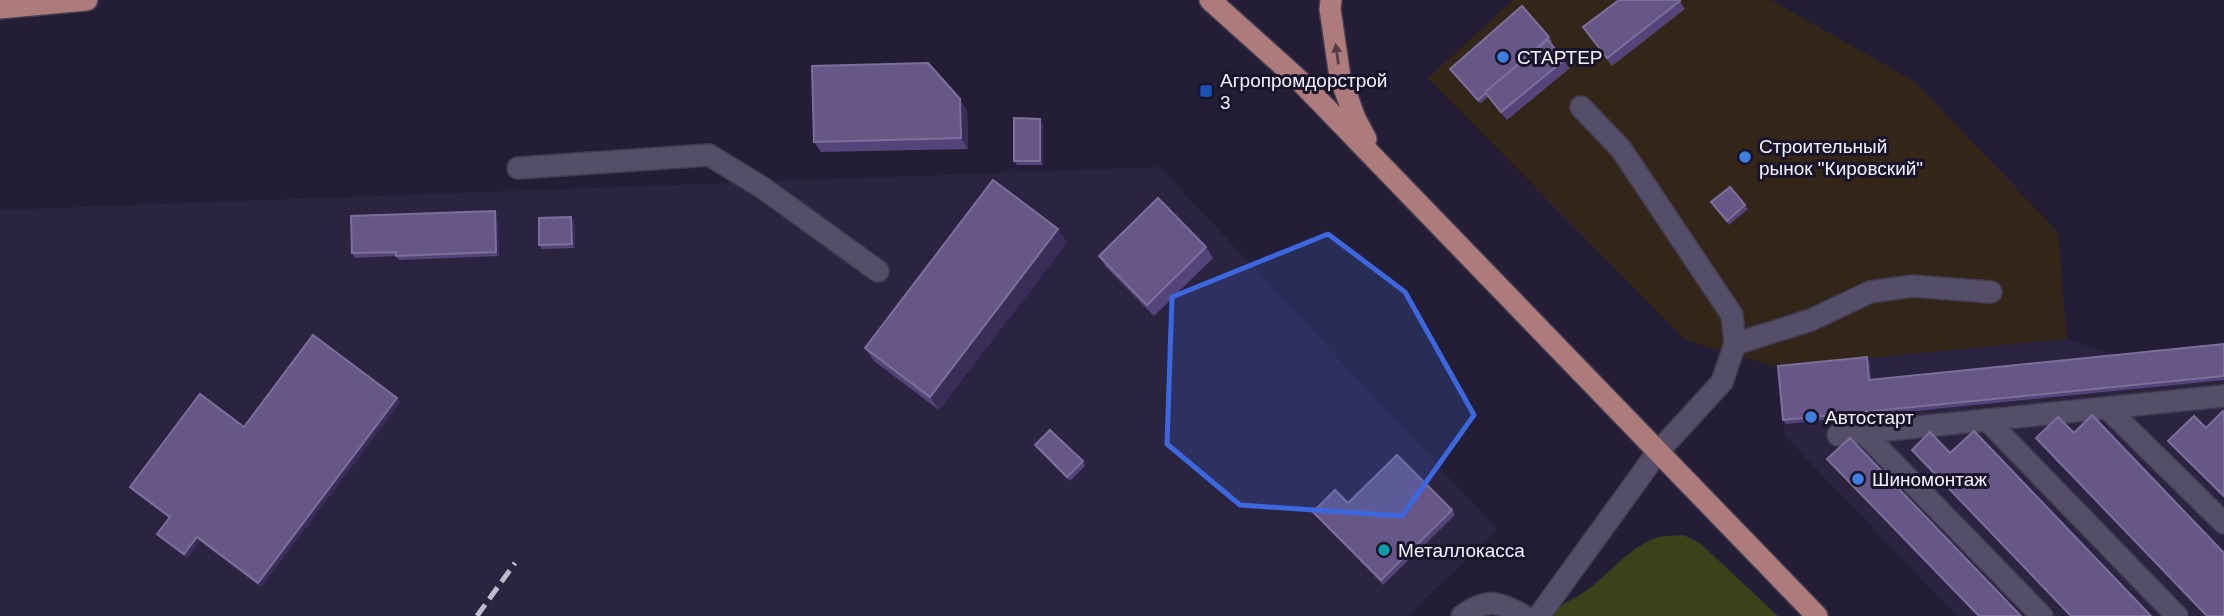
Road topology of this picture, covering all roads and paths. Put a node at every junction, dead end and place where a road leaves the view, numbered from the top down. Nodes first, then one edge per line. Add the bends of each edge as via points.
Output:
1 (87, 0) edge
2 (1331, 0) edge
3 (1220, 3) edge
4 (0, 8) edge
5 (1581, 107) dead end
6 (1379, 163) junction
7 (518, 168) dead end
8 (878, 271) dead end
9 (1991, 292) dead end
10 (1735, 344) junction
11 (2224, 396) edge
12 (2107, 408) junction
13 (1987, 420) junction
14 (1864, 433) junction
15 (1838, 435) dead end
16 (1657, 453) junction
17 (2224, 523) edge
18 (1462, 616) edge
19 (1524, 616) edge
20 (1539, 616) edge
21 (1817, 616) edge
22 (2042, 616) edge
23 (2177, 616) edge

1 - 4 main road
6 -> 2 main road via 1340,77
3 - 6 main road
5 - 10 street via 1620,149 1732,315
6 - 16 main road
7 - 8 street via 709,155
9 - 10 street via 1912,286 1870,292 1811,320
10 - 16 street via 1722,382
11 - 12 street
12 - 13 street
12 - 17 street
13 - 14 street
13 - 23 street
14 - 15 street
14 - 22 street
16 - 20 street
16 - 21 main road
18 - 19 street via 1474,608 1502,603

